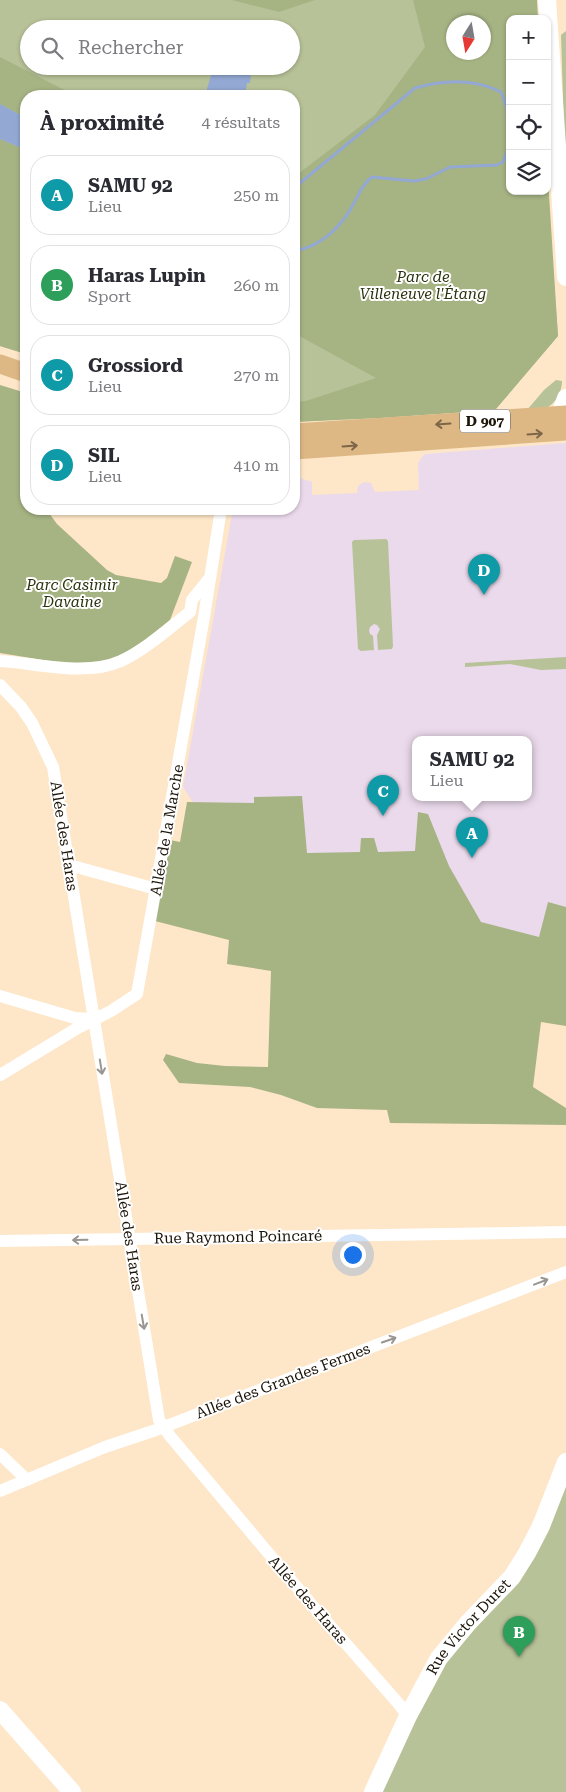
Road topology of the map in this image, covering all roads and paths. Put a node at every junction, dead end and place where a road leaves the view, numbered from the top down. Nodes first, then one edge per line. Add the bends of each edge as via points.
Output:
1 (547, 0) edge
2 (566, 277) edge
3 (0, 364) edge
4 (20, 371) edge
5 (565, 418) edge
6 (300, 433) edge
7 (300, 449) edge
8 (219, 515) edge
9 (208, 580) junction
10 (190, 612) junction
11 (204, 617) junction
12 (0, 661) edge
13 (0, 686) edge
14 (69, 865) junction
15 (156, 889) junction
16 (0, 996) edge
17 (93, 1019) junction
18 (0, 1075) edge
19 (566, 1232) edge
20 (129, 1240) junction
21 (0, 1241) edge
22 (566, 1272) edge
23 (164, 1426) junction
24 (0, 1454) edge
25 (566, 1462) edge
26 (27, 1480) junction
27 (0, 1490) edge
28 (0, 1710) edge
29 (408, 1716) junction
30 (72, 1792) edge
31 (373, 1792) edge

1 - 2 street
3 - 4 main road
5 -> 6 main road, D 907
7 -> 5 main road, D 907
8 - 9 street, Allée de la Marche
9 - 10 street via 192,600
9 - 11 street, Allée de la Marche
10 - 11 street
10 - 12 street via 119,662 90,668 52,668
11 - 15 street, Allée de la Marche
13 - 14 street, Allée des Haras via 32,723 53,767
14 - 15 street
14 - 17 street, Allée des Haras
15 - 17 street, Allée de la Marche via 138,994
16 - 17 street via 75,1018
17 - 18 street, Allée de la Marche
17 -> 20 street, Allée des Haras
19 - 20 street, Rue Raymond Poincaré
20 -> 21 street, Rue Raymond Poincaré
20 -> 23 street, Allée des Haras via 159,1420
23 -> 22 street, Allée des Grandes Fermes
23 - 26 street, Allée des Grandes Fermes
23 - 29 street, Allée des Haras
24 - 26 street
25 - 29 street, Rue Victor Duret via 542,1526 512,1577 439,1658
26 - 27 street, Allée des Grandes Fermes
28 - 30 street
29 - 31 street, Rue Victor Duret

